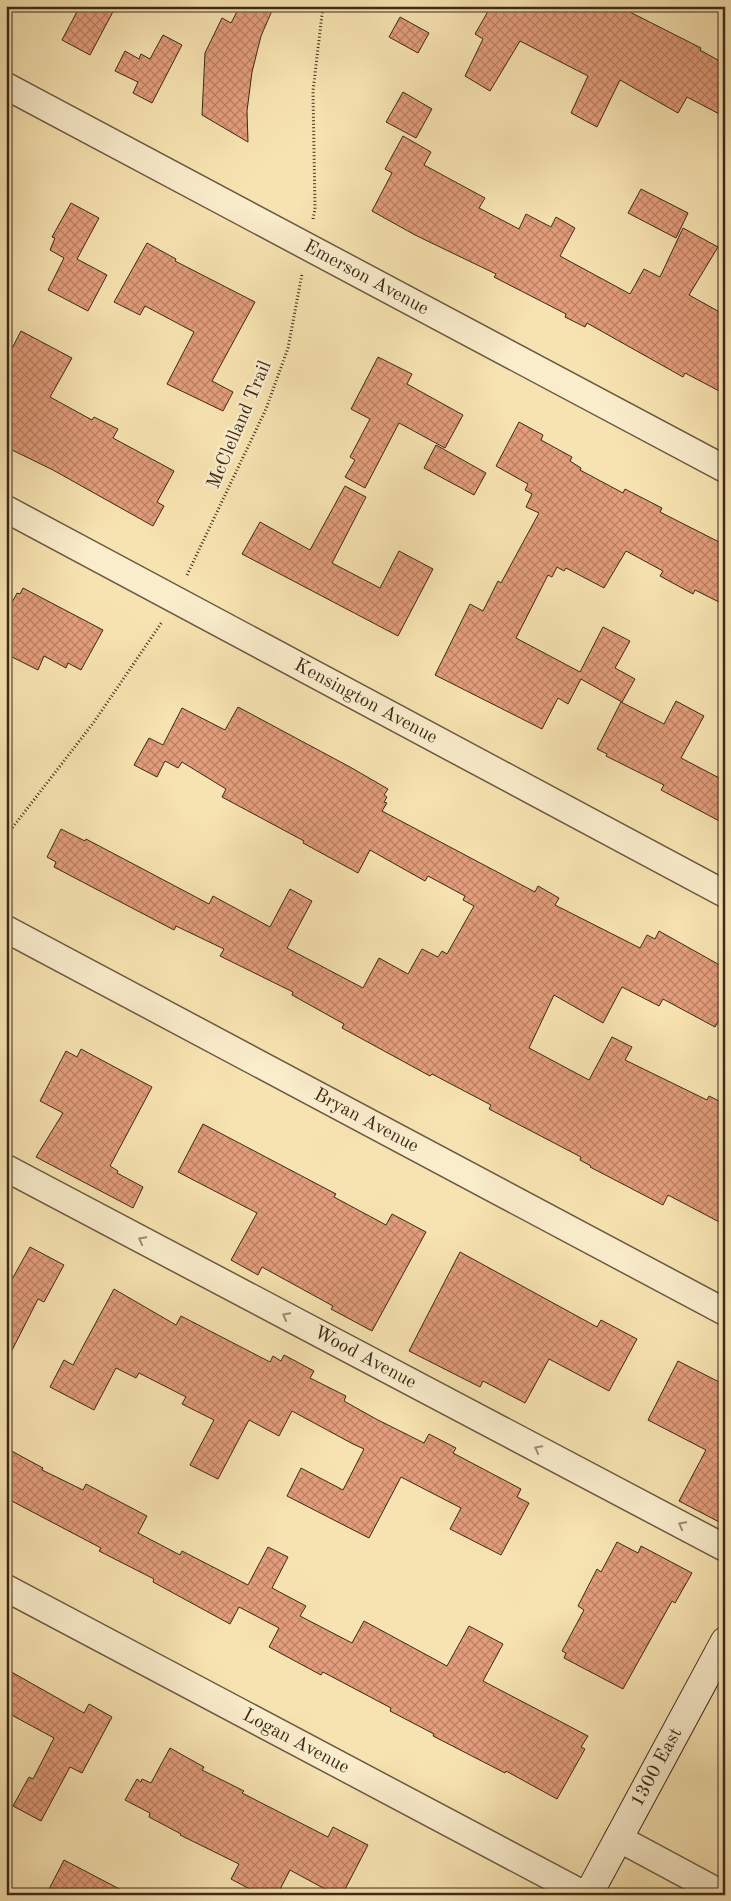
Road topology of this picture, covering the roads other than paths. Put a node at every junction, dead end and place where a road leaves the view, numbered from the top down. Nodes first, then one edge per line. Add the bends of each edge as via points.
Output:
1 (6, 86) edge
2 (725, 470) edge
3 (6, 509) edge
4 (725, 894) edge
5 (6, 929) edge
6 (6, 1168) edge
7 (725, 1312) edge
8 (725, 1548) edge
9 (6, 1588) edge
10 (725, 1641) edge
11 (618, 1838) junction
12 (587, 1895) edge
13 (724, 1895) edge

1 - 2 street, Emerson Avenue
3 - 4 street, Kensington Avenue
5 - 7 street, Bryan Avenue
8 -> 6 street, Wood Avenue
9 - 12 street, Logan Avenue
10 - 11 main road, 1300 East
11 - 12 main road, 1300 East
11 - 13 street

